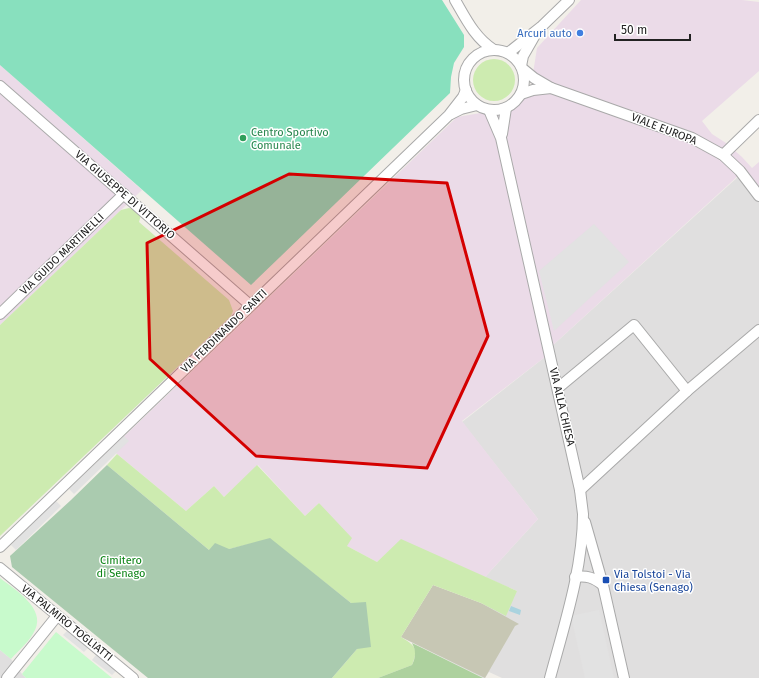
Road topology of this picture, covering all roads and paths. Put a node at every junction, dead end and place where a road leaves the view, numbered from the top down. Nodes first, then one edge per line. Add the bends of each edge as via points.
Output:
1 (455, 0) edge
2 (569, 0) edge
3 (541, 27) junction
4 (474, 32) junction
5 (494, 50) junction
6 (508, 53) junction
7 (474, 57) junction
8 (522, 68) junction
9 (0, 86) edge
10 (551, 88) junction
11 (466, 90) junction
12 (521, 94) junction
13 (477, 105) junction
14 (506, 108) junction
15 (490, 110) junction
16 (449, 115) junction
17 (759, 120) edge
18 (501, 138) junction
19 (723, 155) junction
20 (124, 194) junction
21 (759, 196) edge
22 (250, 306) junction
23 (0, 314) edge
24 (759, 330) edge
25 (558, 388) junction
26 (687, 391) junction
27 (580, 490) junction
28 (583, 514) junction
29 (0, 547) edge
30 (0, 568) edge
31 (575, 577) junction
32 (603, 585) junction
33 (57, 616) junction
34 (7, 678) edge
35 (133, 678) edge
36 (550, 678) edge
37 (624, 678) edge

1 - 4 street
2 - 3 street
3 - 6 street
3 - 8 street via 529,43 523,56
4 - 5 street
4 - 7 street
5 - 6 street
5 - 7 street
6 - 8 street
7 - 11 street via 465,72
8 - 10 street, VIALE EUROPA
8 - 12 street via 524,82
9 - 20 street, VIA GIUSEPPE DI VITTORIO
10 - 12 street, VIALE EUROPA
10 - 19 street, VIALE EUROPA via 692,138
11 - 13 street
11 - 16 street, VIA FERDINANDO SANTI
12 - 14 street
13 - 15 street
13 - 16 street, VIA FERDINANDO SANTI
14 - 15 street
14 - 18 street, VIA ALLA CHIESA
15 - 18 street, VIA ALLA CHIESA
16 - 22 street, VIA FERDINANDO SANTI
17 - 19 street
18 - 25 street, VIA ALLA CHIESA
19 - 21 street, VIALE EUROPA via 740,171
20 - 22 street, VIA GIUSEPPE DI VITTORIO
20 - 23 street, VIA GUIDO MARTINELLI
22 - 29 street, VIA FERDINANDO SANTI
24 - 26 street
25 - 26 street via 634,324
25 - 27 street, VIA ALLA CHIESA
26 - 27 street
27 - 28 street, VIA ALLA CHIESA
28 - 31 street, VIA ALLA CHIESA
28 - 32 street
30 - 33 street, VIA PALMIRO TOGLIATTI
31 - 32 street via 589,576
31 - 36 street, VIA ALLA CHIESA
32 - 37 street
33 - 34 street
33 - 35 street, VIA PALMIRO TOGLIATTI

